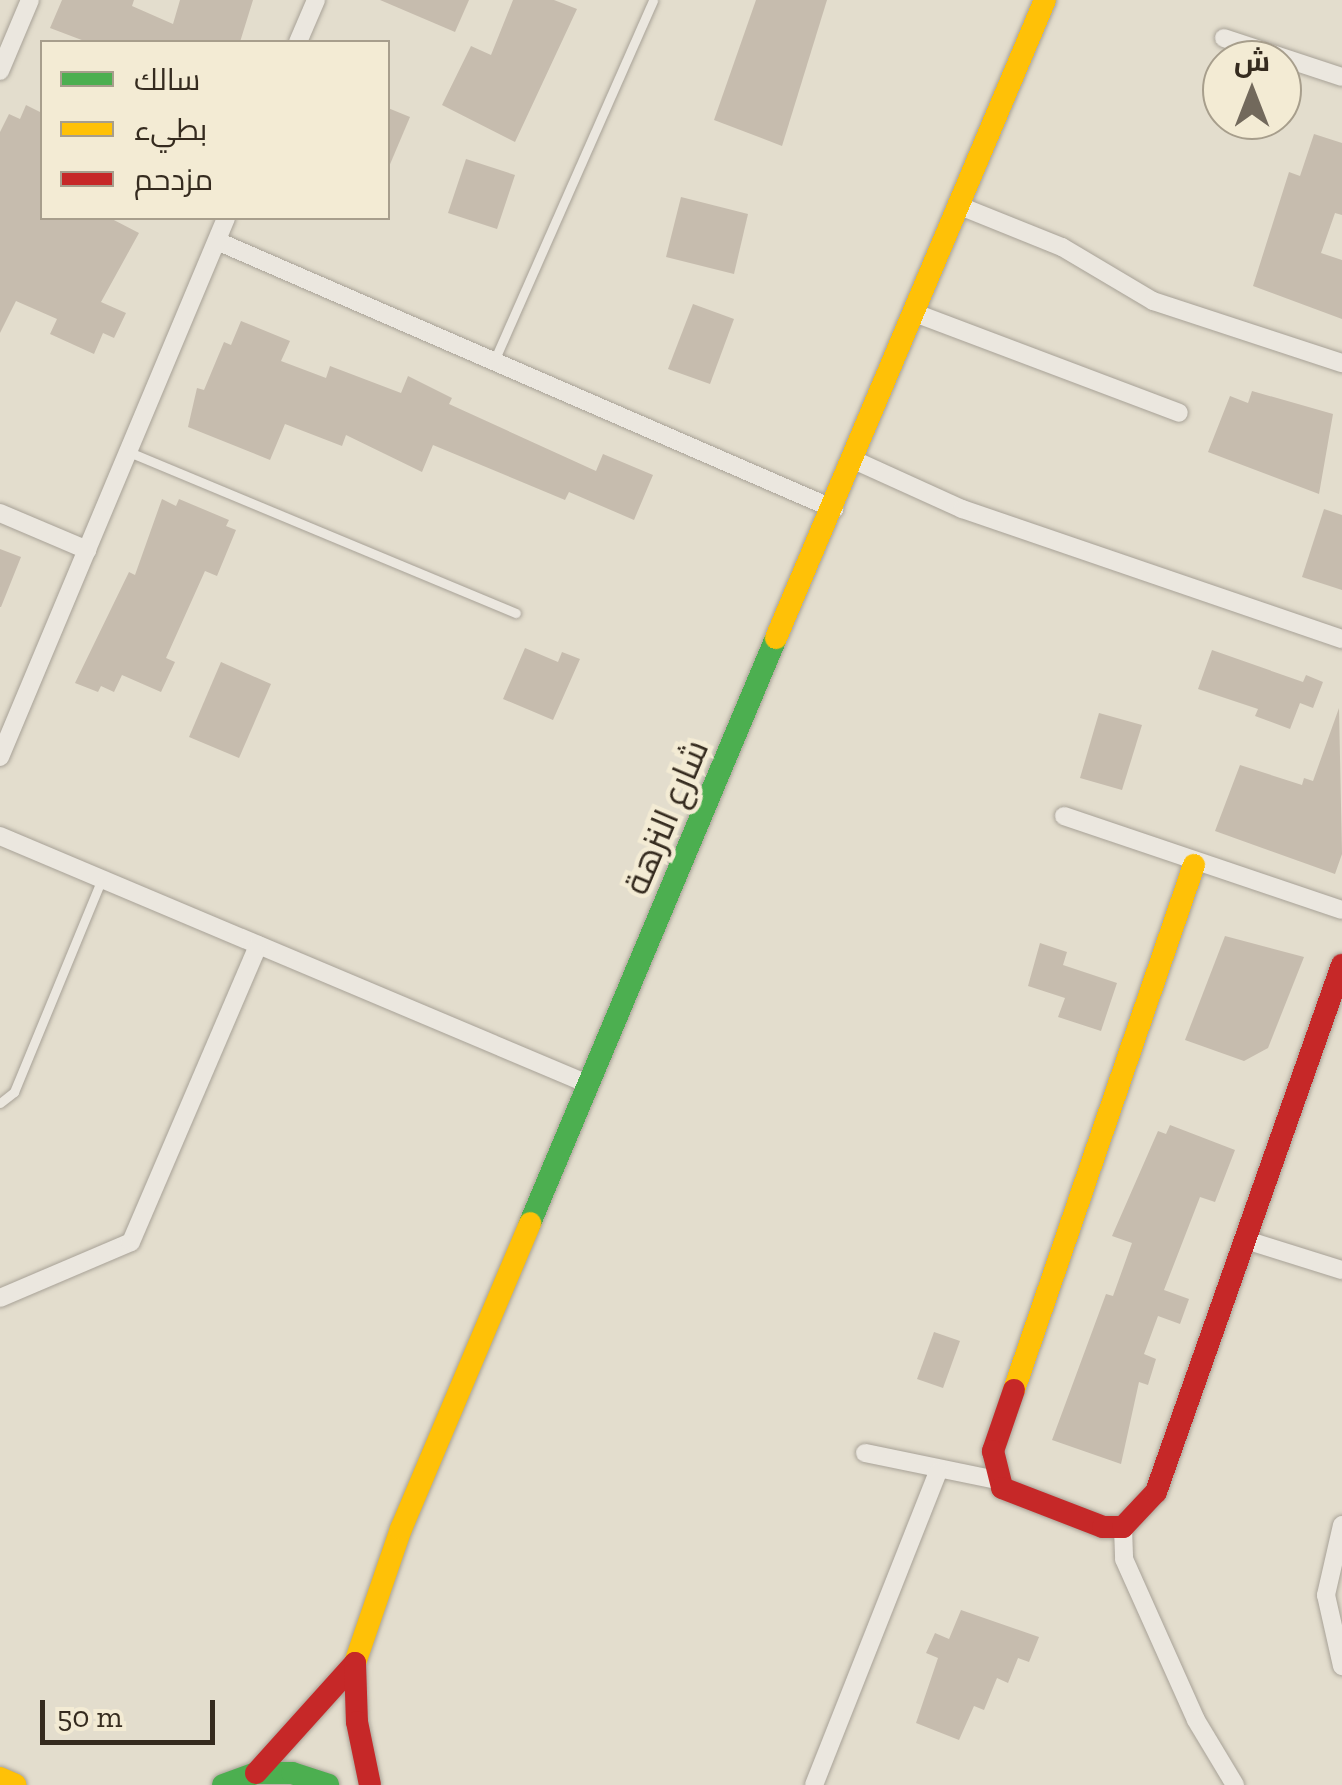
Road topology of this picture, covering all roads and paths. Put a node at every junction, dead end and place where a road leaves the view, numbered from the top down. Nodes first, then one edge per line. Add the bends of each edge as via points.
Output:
1 (30, 0) edge
2 (316, 0) edge
3 (654, 0) edge
4 (1045, 0) edge
5 (1224, 38) dead end
6 (299, 40) edge
7 (0, 72) edge
8 (1342, 77) edge
9 (960, 206) junction
10 (225, 220) edge
11 (217, 241) junction
12 (915, 313) junction
13 (494, 362) junction
14 (1342, 364) edge
15 (1178, 413) dead end
16 (128, 452) junction
17 (854, 460) junction
18 (834, 508) junction
19 (0, 513) edge
20 (87, 550) junction
21 (516, 613) dead end
22 (1342, 639) edge
23 (0, 757) edge
24 (1064, 816) dead end
25 (0, 836) edge
26 (1194, 865) junction
27 (102, 879) junction
28 (1342, 910) edge
29 (258, 945) junction
30 (1342, 966) edge
31 (588, 1084) junction
32 (0, 1103) edge
33 (1243, 1239) junction
34 (1342, 1270) edge
35 (0, 1298) edge
36 (864, 1453) dead end
37 (938, 1472) junction
38 (996, 1480) junction
39 (1342, 1525) edge
40 (1123, 1527) junction
41 (355, 1662) junction
42 (1342, 1666) edge
43 (256, 1773) junction
44 (0, 1778) edge
45 (16, 1785) edge
46 (223, 1785) edge
47 (328, 1785) edge
48 (370, 1785) edge
49 (814, 1785) edge
50 (1235, 1785) edge

1 - 7 street
2 - 6 street
3 - 13 lane
4 - 9 main road, شارع النزهة
5 - 8 street
9 - 12 main road, شارع النزهة
9 - 14 street via 1062,247 1153,301
10 - 11 street
11 - 13 street
11 - 16 street
12 - 15 street
12 - 17 main road, شارع النزهة
13 - 18 street
16 - 20 street
16 - 21 lane
17 - 18 main road, شارع النزهة
17 - 22 street via 962,508
18 - 31 main road, شارع النزهة
19 - 20 street
20 - 23 street
24 - 26 street
25 - 27 street
26 - 28 street
26 - 38 main road via 993,1451
27 - 29 street
27 - 32 lane via 14,1092
29 - 31 street
29 - 35 street via 131,1242
30 - 33 main road
31 - 41 main road, شارع النزهة via 401,1530
33 - 34 street
33 - 40 main road via 1156,1492
36 - 37 street
37 - 38 street
37 - 49 street
38 - 40 main road via 1087,1522
39 - 42 street via 1326,1596
40 - 50 street via 1124,1559 1196,1720
41 - 43 main road, شارع النزهة
41 - 48 main road, شارع النزهة via 356,1722
43 - 46 main road
43 - 47 main road via 292,1773
44 - 45 main road

